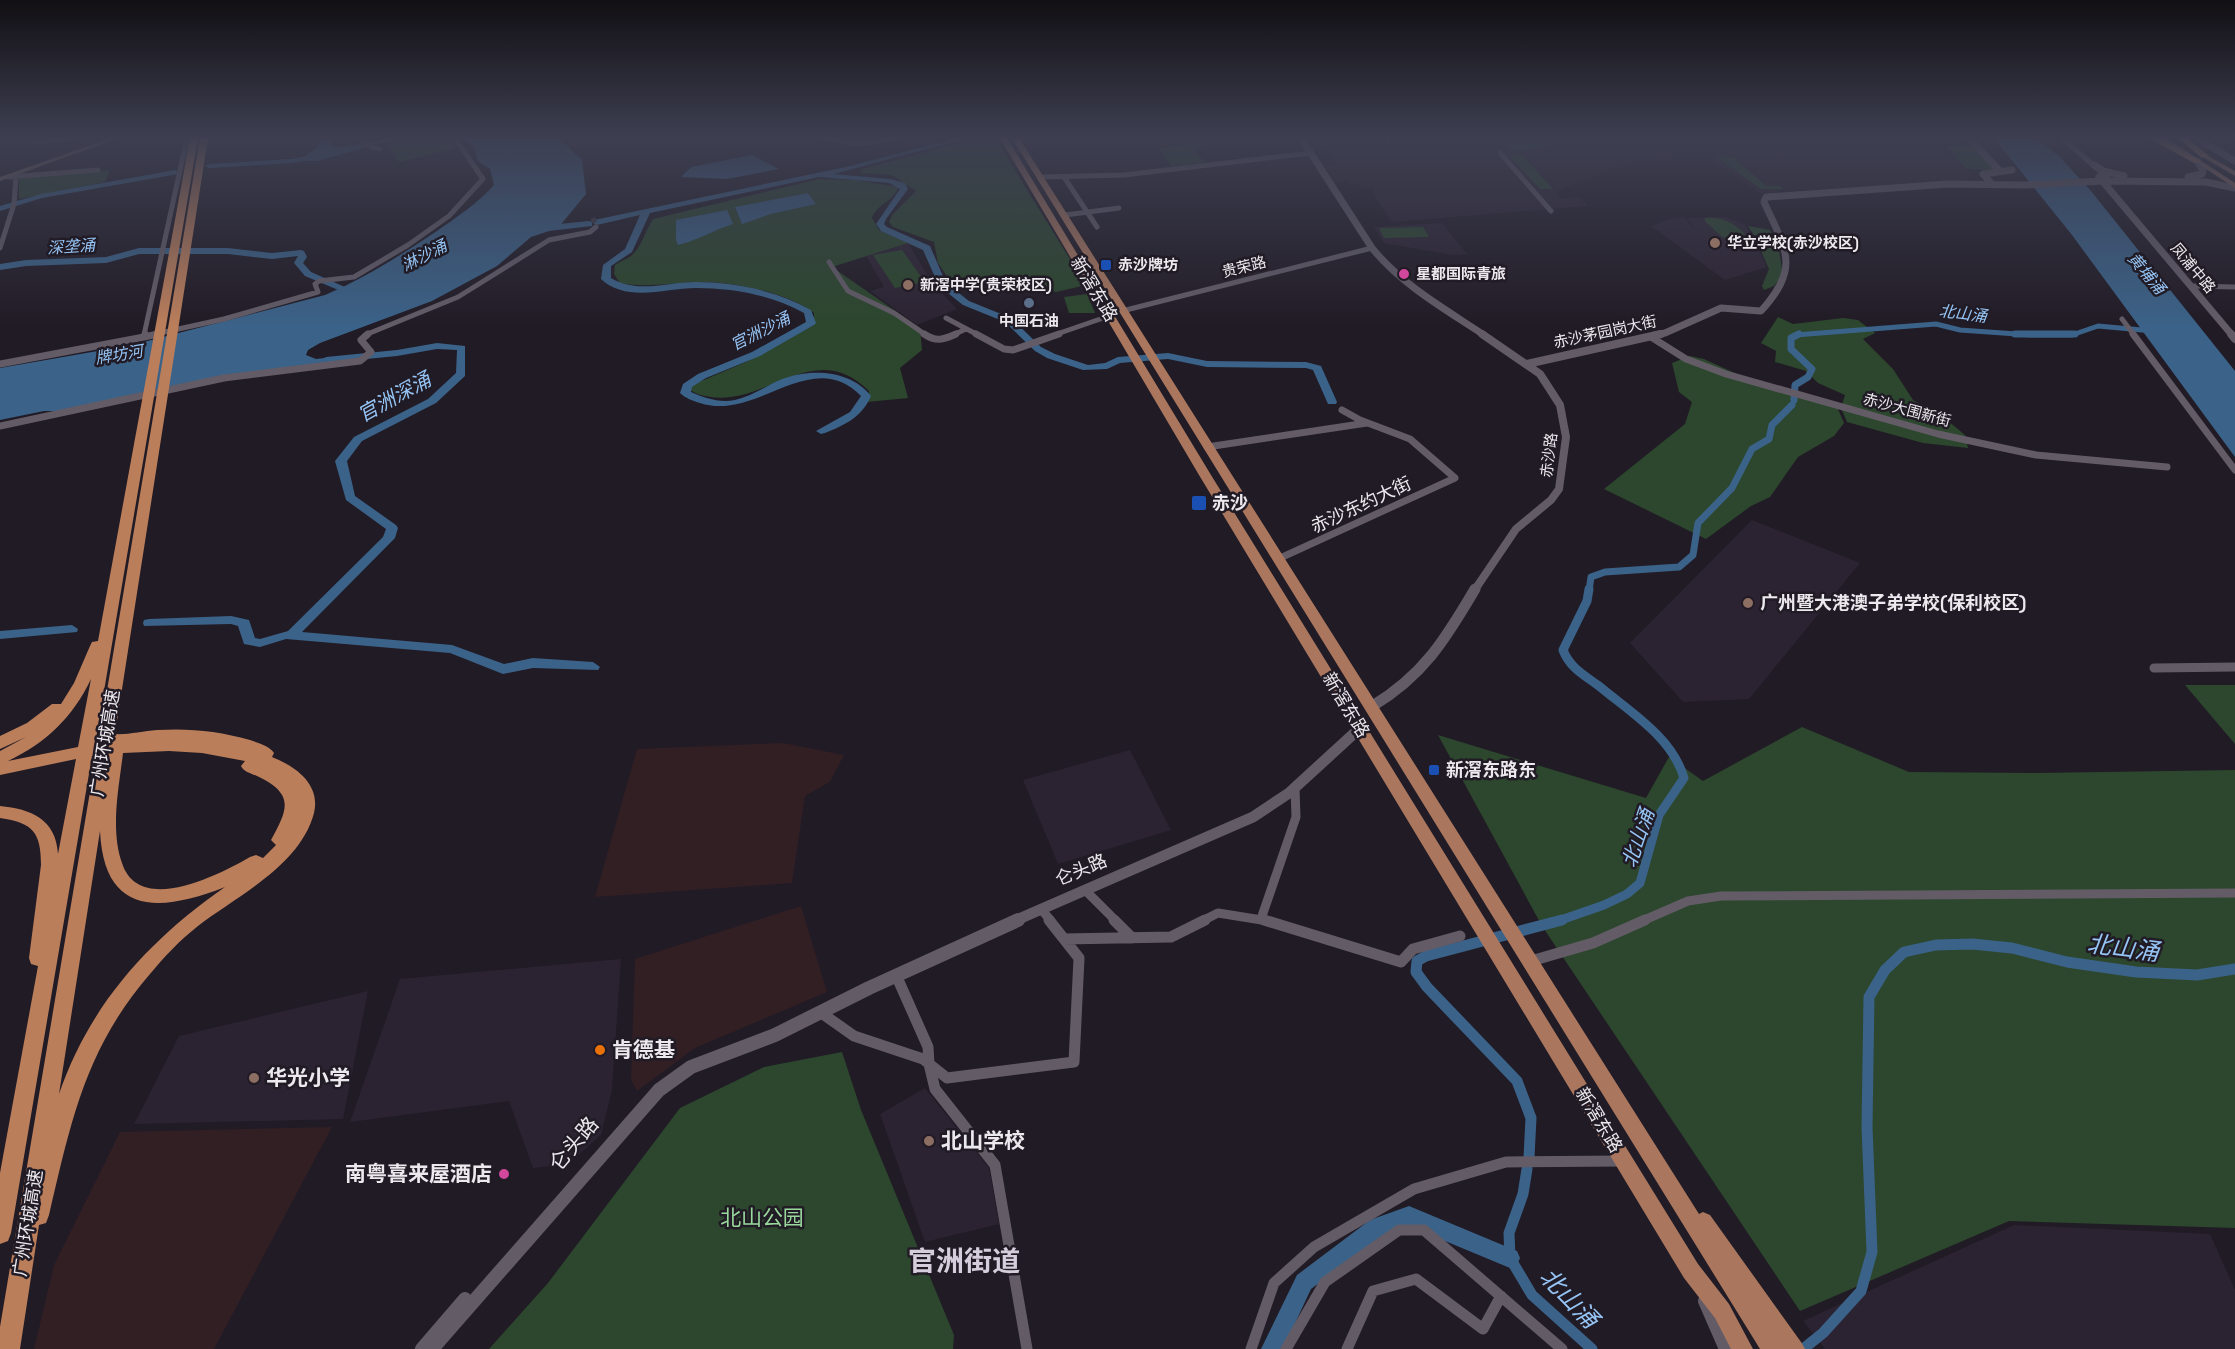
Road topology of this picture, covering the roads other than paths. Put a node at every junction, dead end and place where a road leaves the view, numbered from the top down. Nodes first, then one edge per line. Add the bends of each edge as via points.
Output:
1 (14, 201) edge
2 (173, 201) edge
3 (184, 201) edge
4 (193, 201) edge
5 (467, 201) edge
6 (1040, 201) edge
7 (1056, 201) edge
8 (1080, 201) edge
9 (1341, 201) edge
10 (1542, 201) edge
11 (1765, 201) edge
12 (2123, 201) edge
13 (2128, 201) edge
14 (1119, 208) dead end
15 (1551, 211) dead end
16 (1088, 212) junction
17 (1065, 215) junction
18 (596, 227) dead end
19 (1097, 227) dead end
20 (0, 248) edge
21 (1371, 248) junction
22 (829, 262) dead end
23 (2194, 287) junction
24 (2235, 287) edge
25 (1122, 311) junction
26 (1109, 316) junction
27 (946, 318) dead end
28 (2122, 319) dead end
29 (966, 329) junction
30 (2235, 330) edge
31 (144, 337) junction
32 (1651, 337) junction
33 (2235, 339) edge
34 (0, 364) edge
35 (1527, 364) junction
36 (1342, 410) dead end
37 (1368, 423) junction
38 (0, 426) edge
39 (1208, 447) junction
40 (2167, 466) dead end
41 (2235, 470) edge
42 (1278, 559) junction
43 (118, 610) junction
44 (95, 651) junction
45 (2235, 667) edge
46 (2154, 668) dead end
47 (1371, 707) junction
48 (1360, 728) junction
49 (0, 743) edge
50 (237, 753) junction
51 (0, 758) edge
52 (25, 766) junction
53 (0, 769) edge
54 (0, 778) edge
55 (1295, 788) junction
56 (0, 804) edge
57 (0, 812) edge
58 (50, 847) junction
59 (1085, 890) junction
60 (2235, 893) edge
61 (1041, 909) junction
62 (1261, 919) junction
63 (1460, 936) dead end
64 (1132, 938) junction
65 (1064, 939) junction
66 (1527, 955) junction
67 (896, 975) junction
68 (820, 1011) junction
69 (798, 1022) junction
70 (929, 1064) junction
71 (1632, 1125) junction
72 (1624, 1161) junction
73 (7, 1193) junction
74 (0, 1233) edge
75 (1691, 1271) junction
76 (1501, 1296) junction
77 (14, 1314) junction
78 (8, 1349) edge
79 (422, 1349) edge
80 (432, 1349) edge
81 (1027, 1349) edge
82 (1251, 1349) edge
83 (1286, 1349) edge
84 (1347, 1349) edge
85 (1562, 1349) edge
86 (1726, 1349) edge
87 (1742, 1349) edge
88 (1772, 1349) edge
89 (1794, 1349) edge

1 - 20 street
2 - 31 street
3 - 43 highway, 广州环城高速
4 - 43 highway, 广州环城高速
5 - 31 street via 448,218 352,278 322,279 315,284 318,292
6 - 26 highway, 新滘东路
7 - 17 highway, 新滘东路
8 - 16 street
9 - 21 street, 赤沙路
10 - 15 street
11 - 32 street, 赤沙茅园岗大街 via 1786,261 1786,275 1761,311 1719,308
12 - 23 street, 凤浦中路
13 - 23 street, 凤浦中路
14 - 16 street
16 - 17 street
16 - 19 street
17 - 25 highway, 新滘东路
18 - 38 street via 590,232 549,240 458,297 365,335 361,340 371,352 360,361 225,378
21 - 25 street, 贵荣路
21 - 35 street, 赤沙路 via 1406,282
22 - 29 street via 848,291 894,313 931,339 943,340
23 - 24 street
23 - 30 street, 凤浦中路
23 - 33 street, 凤浦中路
25 - 39 highway, 新滘东路
26 - 29 street via 1018,349 1004,349
26 - 48 highway, 新滘东路
27 - 29 street
28 - 41 street
31 - 34 street
32 - 35 street, 赤沙茅园岗大街
32 - 40 street, 赤沙大围新街 via 1690,361 1742,379 1977,444 2019,452
35 - 47 street, 赤沙路 via 1546,381 1567,423 1558,491 1515,530 1421,669 1395,694
36 - 37 street
37 - 39 street
37 - 42 street, 赤沙东约大街 via 1410,439 1455,478
39 - 42 highway, 新滘东路
42 - 47 highway, 新滘东路
43 - 44 highway
43 - 50 highway via 109,835 116,873 129,888 165,897 198,890 245,869 275,846 285,833 294,808 289,789
43 - 73 highway, 广州环城高速
43 - 77 highway, 广州环城高速
44 - 49 highway via 77,686 53,712
44 - 51 highway via 77,694 57,722 33,741
45 - 46 street
47 - 66 highway, 新滘东路
48 - 55 street, 仑头路
48 - 72 highway, 新滘东路
50 - 51 highway via 202,736 165,735
50 - 52 highway via 138,755
50 - 77 highway via 279,766 301,781 307,803 301,825 273,858 189,922 156,953 117,1002 86,1053 71,1087
52 - 53 highway
52 - 54 highway
55 - 59 street, 仑头路 via 1243,822
55 - 62 street via 1296,817
56 - 58 highway via 39,813 48,826
57 - 58 highway via 32,818 43,829
58 - 73 highway via 51,864
59 - 61 street, 仑头路
59 - 64 street
60 - 66 street via 1721,896 1688,901 1593,944
61 - 65 street
61 - 67 street, 仑头路
62 - 63 street via 1401,962 1413,949
62 - 64 street via 1218,913 1171,937
64 - 65 street
65 - 70 street via 1079,958 1074,1062 946,1078
66 - 71 highway, 新滘东路
67 - 68 street, 仑头路
67 - 70 street via 928,1047
68 - 69 street, 仑头路
68 - 70 street via 854,1036
69 - 79 street, 仑头路 via 740,1039 698,1057 661,1082 626,1115
69 - 80 street, 仑头路 via 692,1067 660,1090
70 - 81 street via 935,1089 995,1165
71 - 88 highway, 新滘东路
71 - 89 highway
72 - 75 highway, 新滘东路
72 - 82 street via 1506,1162 1414,1189 1314,1246 1274,1283
73 - 74 highway, 广州环城高速
75 - 86 street
75 - 87 highway, 新滘东路 via 1722,1311
76 - 83 street via 1424,1230 1399,1230 1325,1282
76 - 84 street via 1483,1329 1416,1279 1373,1291
76 - 85 street
77 - 78 highway, 广州环城高速

